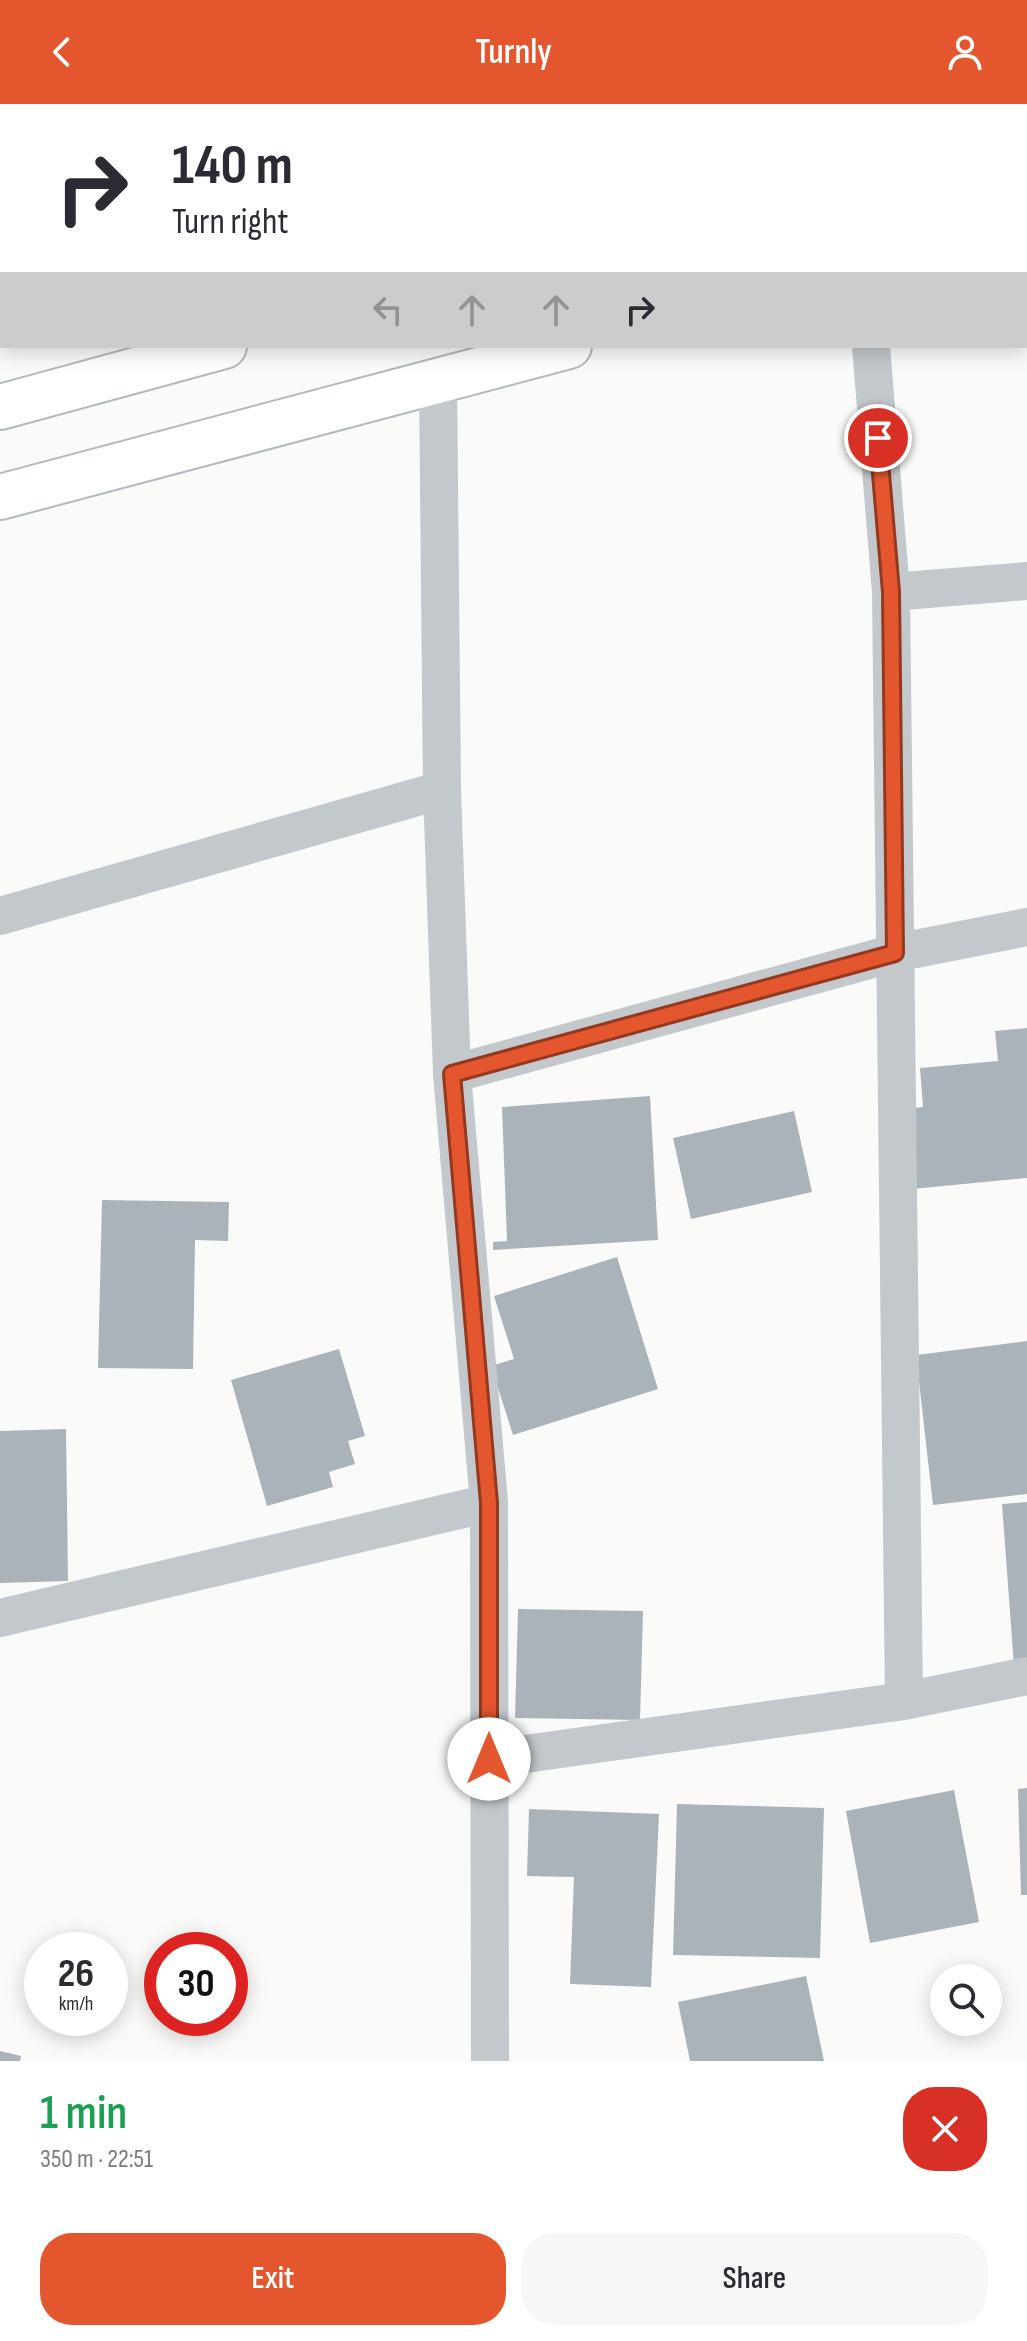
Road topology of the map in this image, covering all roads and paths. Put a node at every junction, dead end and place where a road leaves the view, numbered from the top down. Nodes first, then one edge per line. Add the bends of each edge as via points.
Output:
1 (217, 348) edge
2 (562, 348) edge
3 (871, 348) edge
4 (438, 381) junction
5 (0, 407) edge
6 (0, 497) edge
7 (1027, 581) edge
8 (891, 592) junction
9 (442, 790) junction
10 (0, 916) edge
11 (1027, 927) edge
12 (895, 953) junction
13 (452, 1074) junction
14 (489, 1503) junction
15 (0, 1618) edge
16 (1027, 1676) edge
17 (904, 1701) junction
18 (489, 1759) junction
19 (490, 2061) edge

1 - 5 main road
2 - 4 main road
3 - 8 street
4 - 6 main road
4 - 9 street
7 - 8 street
8 - 12 street
9 - 10 street
9 - 13 street
11 - 12 street
12 - 13 street
12 - 17 street
13 - 14 street
14 - 15 street
14 - 18 street
16 - 17 street
17 - 18 street
18 - 19 street

